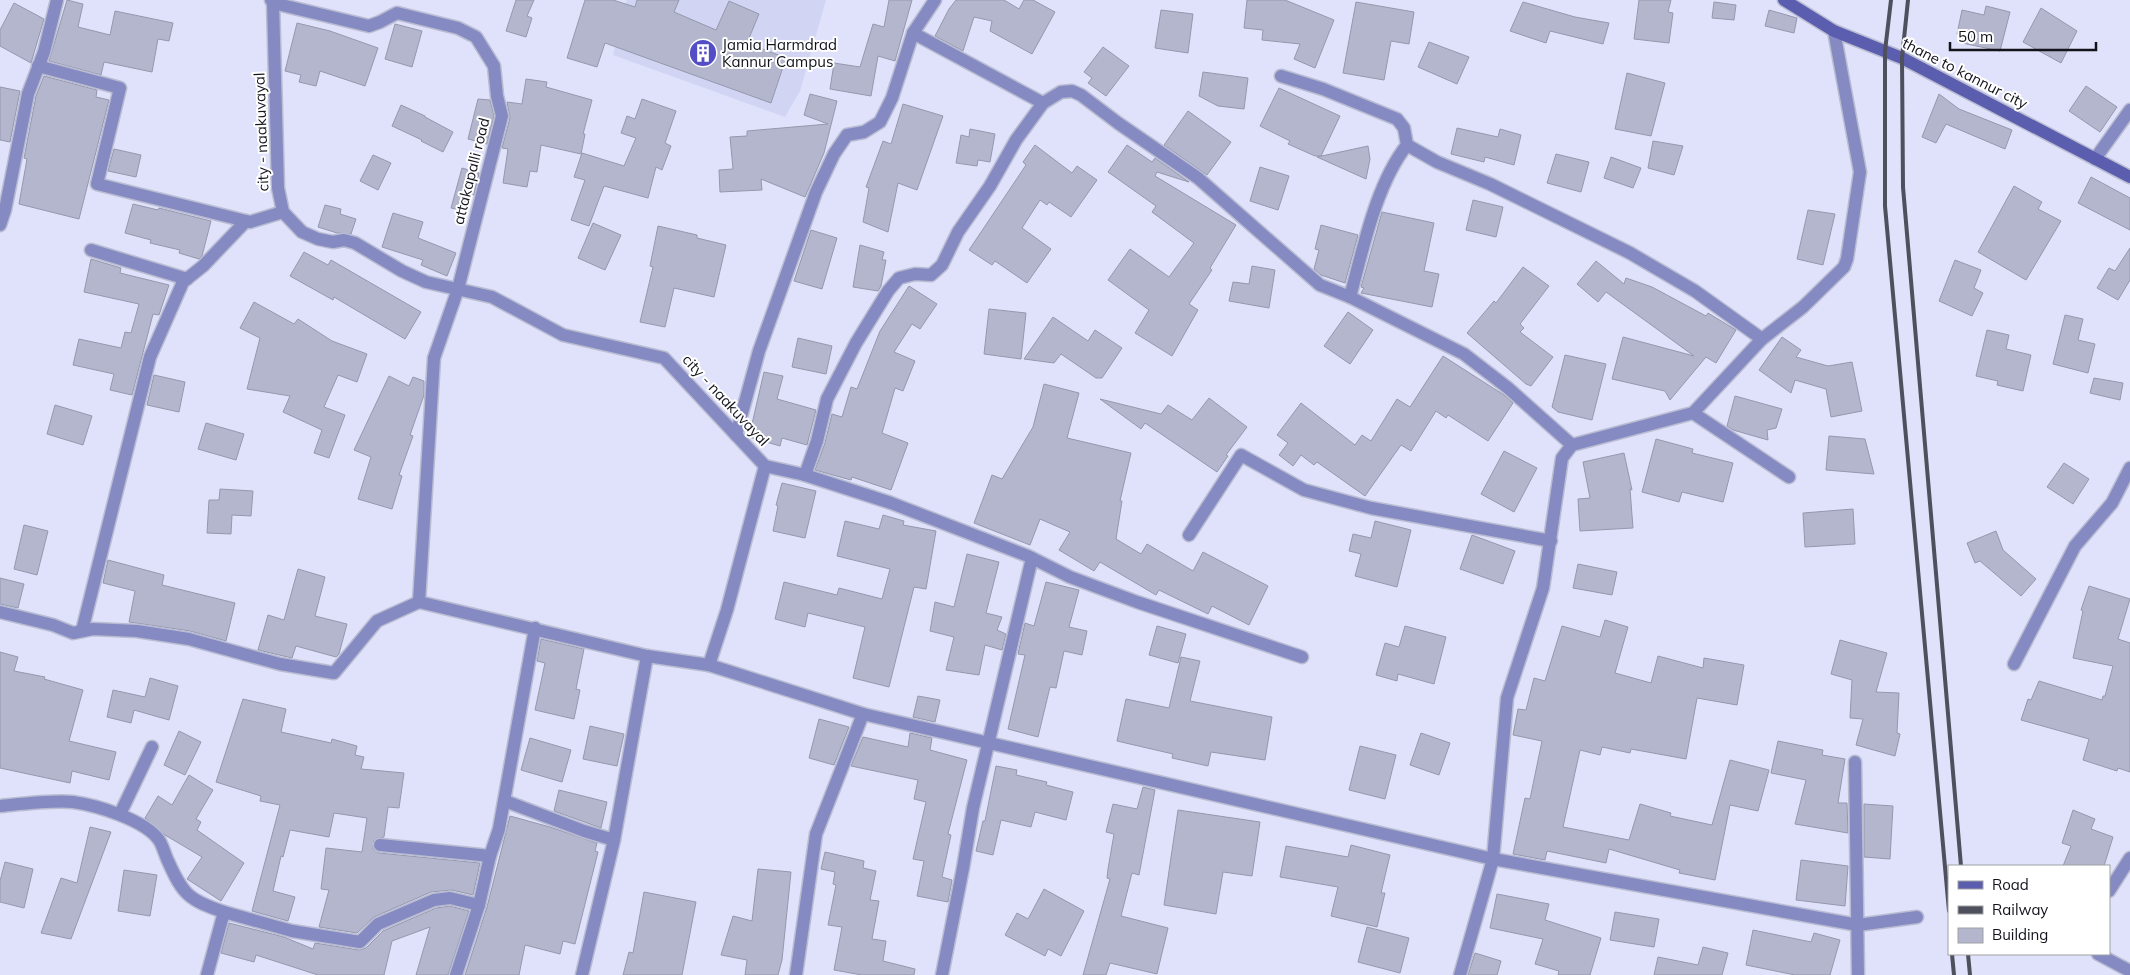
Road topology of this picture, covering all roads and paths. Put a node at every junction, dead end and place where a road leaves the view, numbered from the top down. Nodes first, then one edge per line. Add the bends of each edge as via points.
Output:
1 (57, 0) edge
2 (935, 0) edge
3 (1787, 1) edge
4 (272, 2) edge
5 (1834, 31) junction
6 (913, 33) junction
7 (38, 66) junction
8 (1281, 76) dead end
9 (1043, 103) junction
10 (2130, 110) edge
11 (1407, 145) junction
12 (2095, 159) junction
13 (2130, 177) edge
14 (283, 212) junction
15 (246, 221) junction
16 (0, 225) edge
17 (91, 250) dead end
18 (187, 279) junction
19 (458, 289) junction
20 (1350, 297) junction
21 (1762, 339) junction
22 (1693, 413) junction
23 (736, 435) junction
24 (1572, 445) junction
25 (765, 466) junction
26 (2130, 468) edge
27 (804, 475) junction
28 (1789, 477) dead end
29 (2124, 493) edge
30 (1189, 535) dead end
31 (1551, 541) junction
32 (1032, 558) junction
33 (419, 602) junction
34 (0, 612) edge
35 (535, 628) junction
36 (82, 631) junction
37 (647, 656) junction
38 (1302, 658) dead end
39 (2014, 664) dead end
40 (708, 665) junction
41 (863, 714) junction
42 (988, 743) junction
43 (152, 747) dead end
44 (1855, 762) dead end
45 (505, 801) junction
46 (0, 806) edge
47 (120, 814) junction
48 (614, 840) junction
49 (380, 845) dead end
50 (490, 856) junction
51 (2130, 858) edge
52 (1493, 859) junction
53 (2110, 890) edge
54 (479, 905) junction
55 (224, 912) junction
56 (1917, 917) dead end
57 (1858, 924) junction
58 (2100, 955) edge
59 (2130, 971) edge
60 (206, 975) edge
61 (456, 975) edge
62 (582, 975) edge
63 (796, 975) edge
64 (942, 975) edge
65 (1460, 975) edge
66 (1858, 975) edge

1 - 7 street
2 - 6 street
3 - 5 street, thane to kannur city
4 - 14 street, city - naakuvayal via 278,188
4 - 19 street, attakapalli road via 369,26 397,13 458,28 476,37 486,50 494,66 502,116
5 - 12 street, thane to kannur city via 1902,58
5 - 21 street via 1860,172 1847,259 1844,267 1816,294
6 - 9 street
6 - 23 street via 892,98 880,122 864,132 848,135 834,154 816,192 759,351
7 - 15 street via 120,88 97,184
7 - 16 street via 28,94
8 - 11 street via 1397,119 1404,128
9 - 20 street via 1061,92 1072,91 1081,95 1198,178 1320,284
9 - 27 street via 958,232 942,265 931,275 899,278 888,291 827,399 817,441
10 - 12 street
11 - 20 street via 1398,156 1379,199
11 - 21 street via 1630,253 1695,291
12 - 13 street, thane to kannur city
14 - 15 street
14 - 19 street, city - naakuvayal via 302,232 332,242 344,240 355,243 426,282
15 - 18 street
17 - 18 street
18 - 36 street via 150,357
19 - 23 street, city - naakuvayal via 492,297 563,335 664,358
19 - 33 street, attakapalli road via 434,358
20 - 24 street via 1464,354
21 - 22 street
22 - 24 street
22 - 28 street
23 - 25 street, city - naakuvayal
24 - 31 street via 1562,458
25 - 27 street
25 - 40 street, city - naakuvayal
26 - 29 street
27 - 32 street via 929,517
29 - 39 street via 2075,546
30 - 31 street via 1241,455 1304,490 1362,506
31 - 52 street via 1543,588 1507,698
32 - 38 street via 1070,577 1137,602
32 - 42 street
33 - 35 street
33 - 36 street via 377,620 334,673 280,664 189,639 137,631
34 - 36 street via 73,632
35 - 37 street
35 - 45 street
37 - 40 street
37 - 48 street
40 - 41 street
41 - 42 street
41 - 63 street via 816,834
42 - 52 street
42 - 64 street
43 - 47 street
44 - 57 street
45 - 48 street
45 - 50 street
46 - 47 street via 73,802
47 - 55 street via 149,830 159,840 186,894 200,904
48 - 62 street
49 - 50 street
50 - 54 street
51 - 53 street
52 - 57 street
52 - 65 street
54 - 55 street via 450,898 434,900 378,924 360,942 292,931
54 - 61 street
55 - 60 street
56 - 57 street
57 - 66 street
58 - 59 street

